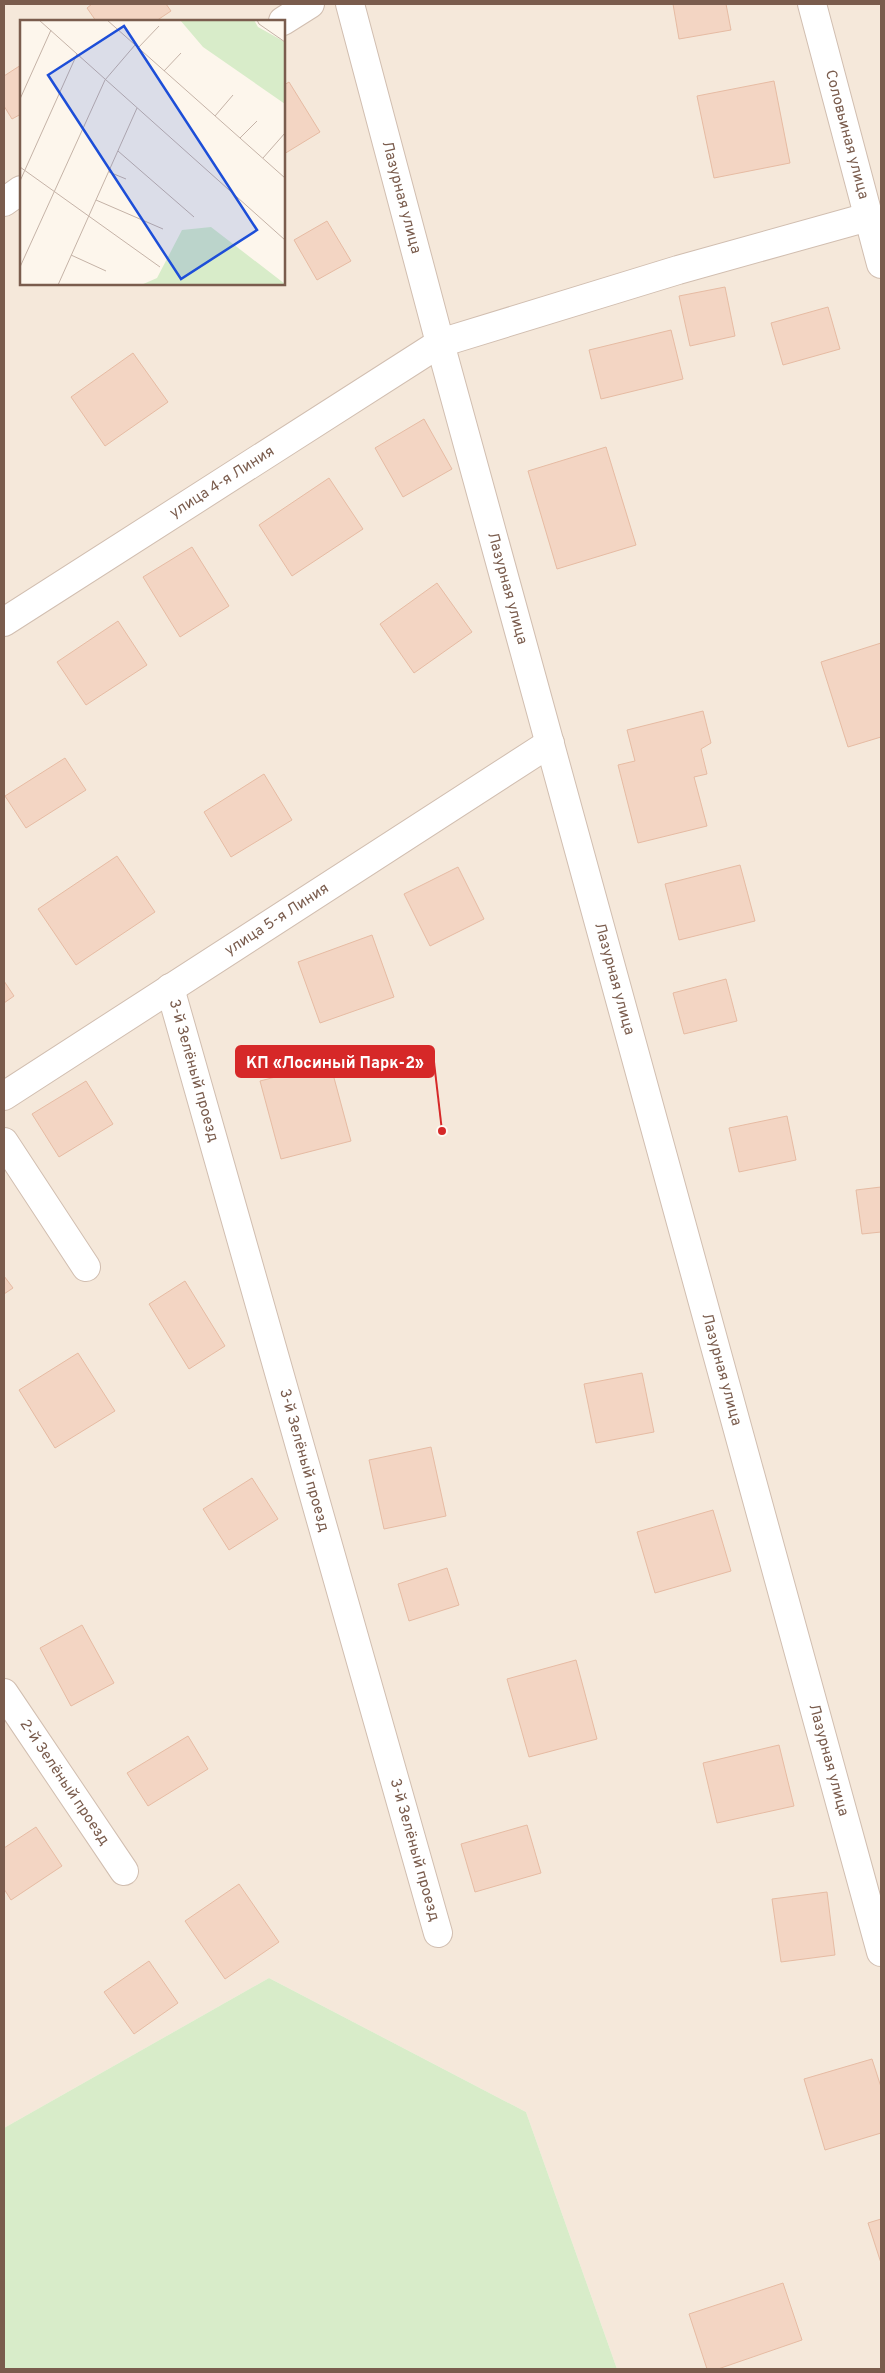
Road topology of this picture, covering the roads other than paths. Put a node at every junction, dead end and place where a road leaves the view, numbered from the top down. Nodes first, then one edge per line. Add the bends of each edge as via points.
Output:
1 (310, 4) edge
2 (350, 4) edge
3 (812, 4) edge
4 (285, 20) edge
5 (20, 191) edge
6 (4, 202) edge
7 (868, 217) junction
8 (881, 262) edge
9 (440, 343) junction
10 (4, 622) edge
11 (550, 743) junction
12 (170, 988) junction
13 (4, 1096) edge
14 (4, 1142) edge
15 (86, 1267) dead end
16 (4, 1693) edge
17 (124, 1871) dead end
18 (438, 1933) dead end
19 (881, 1952) edge

1 - 4 street
2 - 9 street, Лазурная улица
3 - 7 street, Соловьиная улица
5 - 6 street
7 - 8 street, Соловьиная улица
7 - 9 street, улица 4-я Линия via 678,270
9 - 10 street, улица 4-я Линия
9 - 11 street, Лазурная улица
11 - 12 street, улица 5-я Линия
11 - 19 street, Лазурная улица
12 - 13 street, улица 5-я Линия
12 - 18 street, 3-й Зелёный проезд
14 - 15 street
16 - 17 street, 2-й Зелёный проезд

